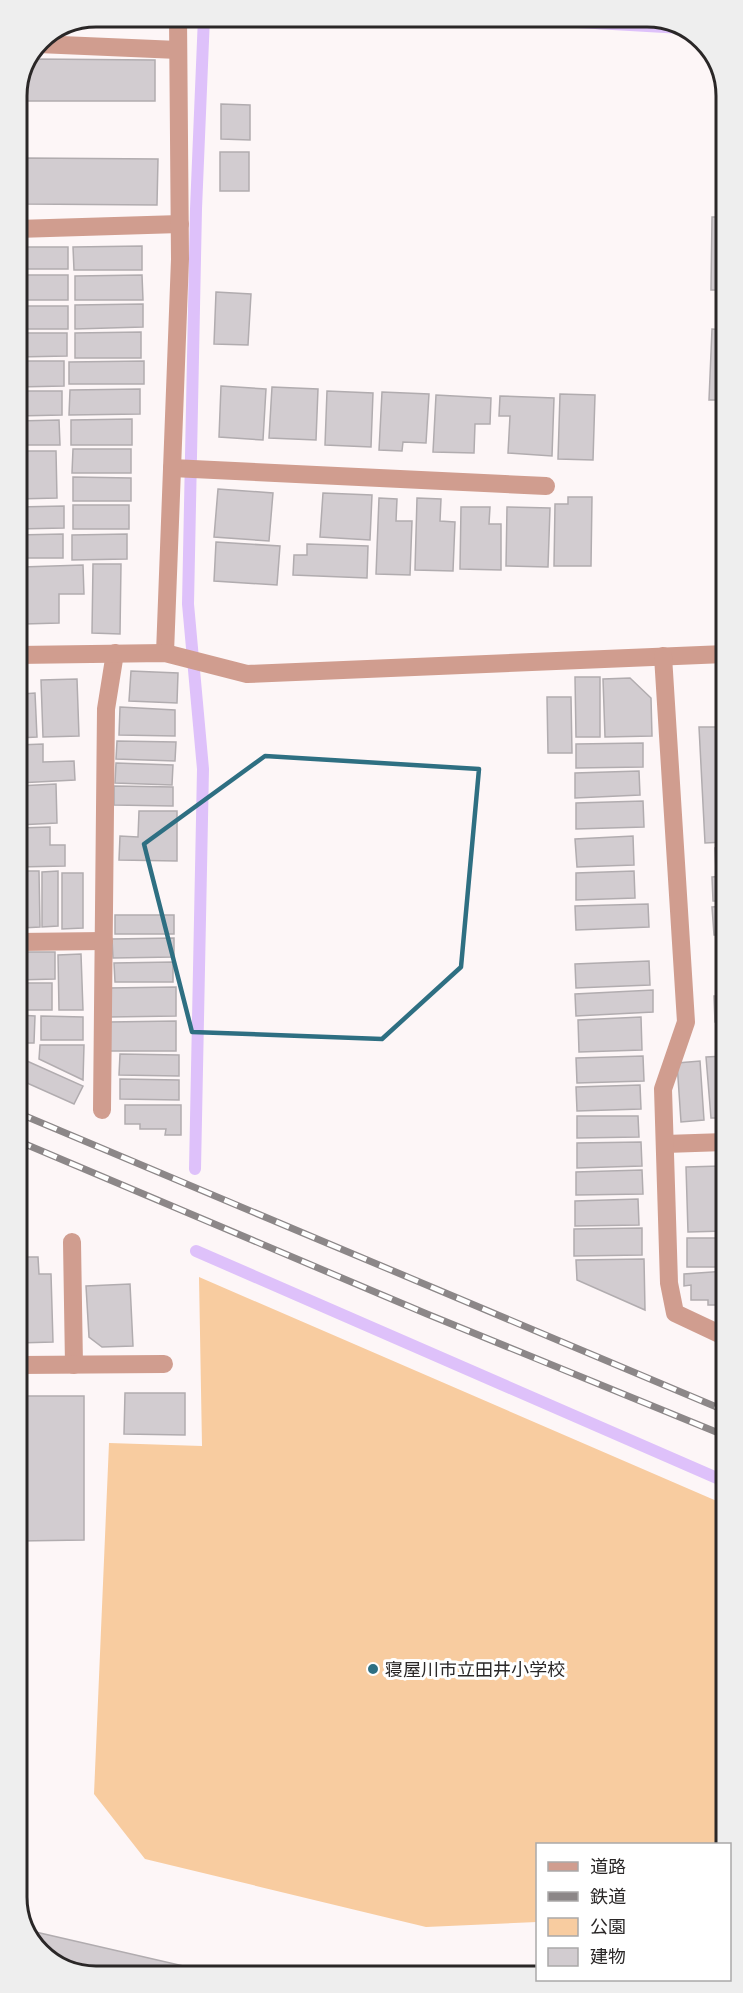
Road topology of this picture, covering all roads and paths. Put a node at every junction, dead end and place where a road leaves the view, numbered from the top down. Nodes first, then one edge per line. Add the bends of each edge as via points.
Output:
1 (178, 27) edge
2 (50, 44) edge
3 (178, 50) junction
4 (180, 224) junction
5 (27, 230) edge
6 (185, 469) junction
7 (546, 486) dead end
8 (115, 653) junction
9 (716, 654) edge
10 (27, 655) edge
11 (174, 655) junction
12 (663, 656) junction
13 (104, 941) junction
14 (27, 942) edge
15 (102, 1110) dead end
16 (716, 1142) edge
17 (665, 1144) junction
18 (72, 1242) dead end
19 (716, 1332) edge
20 (27, 1365) edge
21 (74, 1365) junction
22 (164, 1365) dead end

1 - 3 street
2 - 3 street
3 - 4 street
4 - 5 street
4 - 6 street
6 - 7 street
6 - 11 street
8 - 10 street
8 - 11 street
8 - 13 street via 106,709
9 - 12 street
11 - 12 street via 247,674
12 - 17 street via 686,1022 663,1089
13 - 14 street
13 - 15 street
16 - 17 street
17 - 19 street via 669,1282 675,1313
18 - 21 street
20 - 21 street
21 - 22 street

